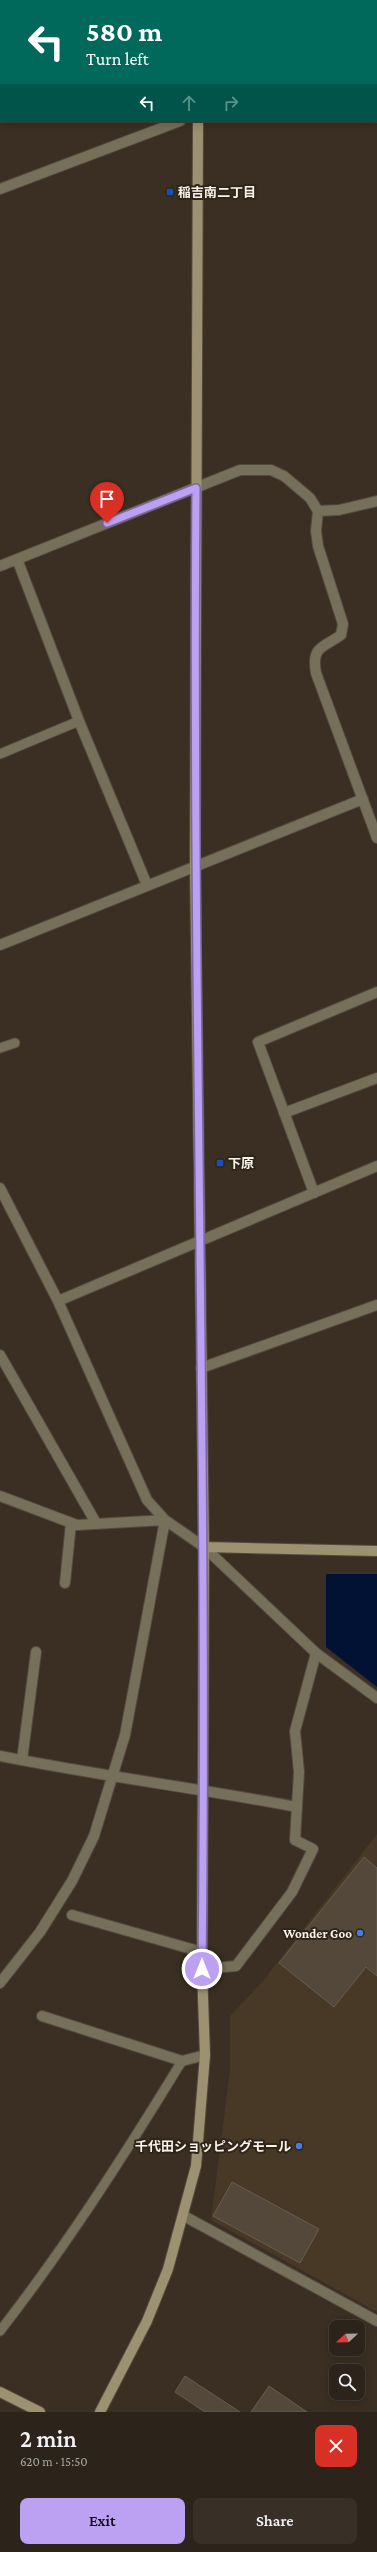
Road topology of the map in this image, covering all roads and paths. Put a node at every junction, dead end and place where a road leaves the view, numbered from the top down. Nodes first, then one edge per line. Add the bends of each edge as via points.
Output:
1 (175, 122) edge
2 (198, 122) edge
3 (155, 126) edge
4 (0, 189) edge
5 (196, 488) junction
6 (377, 501) edge
7 (318, 511) junction
8 (18, 559) junction
9 (0, 566) edge
10 (79, 721) junction
11 (0, 754) edge
12 (363, 799) junction
13 (377, 838) edge
14 (195, 866) junction
15 (147, 885) junction
16 (0, 946) edge
17 (377, 992) edge
18 (15, 1043) dead end
19 (0, 1048) edge
20 (377, 1078) edge
21 (284, 1113) junction
22 (377, 1166) edge
23 (0, 1188) edge
24 (314, 1193) junction
25 (199, 1241) junction
26 (58, 1301) junction
27 (377, 1304) edge
28 (0, 1355) edge
29 (201, 1368) junction
30 (0, 1496) edge
31 (165, 1520) junction
32 (71, 1523) junction
33 (96, 1523) junction
34 (204, 1547) junction
35 (377, 1551) edge
36 (65, 1583) dead end
37 (36, 1652) dead end
38 (316, 1653) junction
39 (377, 1698) edge
40 (0, 1756) edge
41 (22, 1760) junction
42 (114, 1777) junction
43 (202, 1789) junction
44 (297, 1808) junction
45 (72, 1915) dead end
46 (202, 1952) junction
47 (202, 1969) junction
48 (0, 1983) edge
49 (42, 2016) dead end
50 (204, 2055) junction
51 (182, 2061) junction
52 (184, 2216) junction
53 (377, 2321) edge
54 (0, 2331) edge
55 (0, 2392) edge
56 (40, 2412) edge
57 (100, 2412) edge

1 - 3 street
2 - 5 street
3 - 4 street
5 - 7 street via 240,470 271,470 284,476 310,498
5 - 8 street
5 - 14 street
6 - 7 street via 339,510
7 - 12 street via 318,546 343,624 341,635 318,649 314,666
8 - 9 street
8 - 10 street
10 - 11 lane
10 - 15 street
12 - 13 street
12 - 14 street
14 - 15 street
14 - 25 street
15 - 16 street
17 - 21 street via 258,1042
18 - 19 lane
20 - 21 street
21 - 24 street
22 - 24 street
23 - 26 street
24 - 25 street
25 - 26 street
25 - 29 street
26 - 31 street via 147,1500
27 - 29 street
28 - 33 street
29 - 34 street
30 - 32 street
31 - 33 street
31 - 34 street
31 - 42 street via 125,1735
32 - 33 street
32 - 36 street
34 - 35 street
34 - 38 street
34 - 43 street
37 - 41 street
38 - 39 street
38 - 44 street via 295,1731 299,1772
40 - 41 street
41 - 42 street
42 - 43 street
42 - 48 street via 94,1836 72,1881 40,1932
43 - 44 street
43 - 46 street
44 - 47 street via 295,1840 313,1849 292,1892 236,1966
45 - 46 street
46 - 47 street
47 - 50 street
49 - 51 street
50 - 51 street
50 - 52 street via 196,2166
51 - 54 lane via 104,2186 43,2276
52 - 53 street
52 - 57 street via 168,2269 147,2321
55 - 56 street

